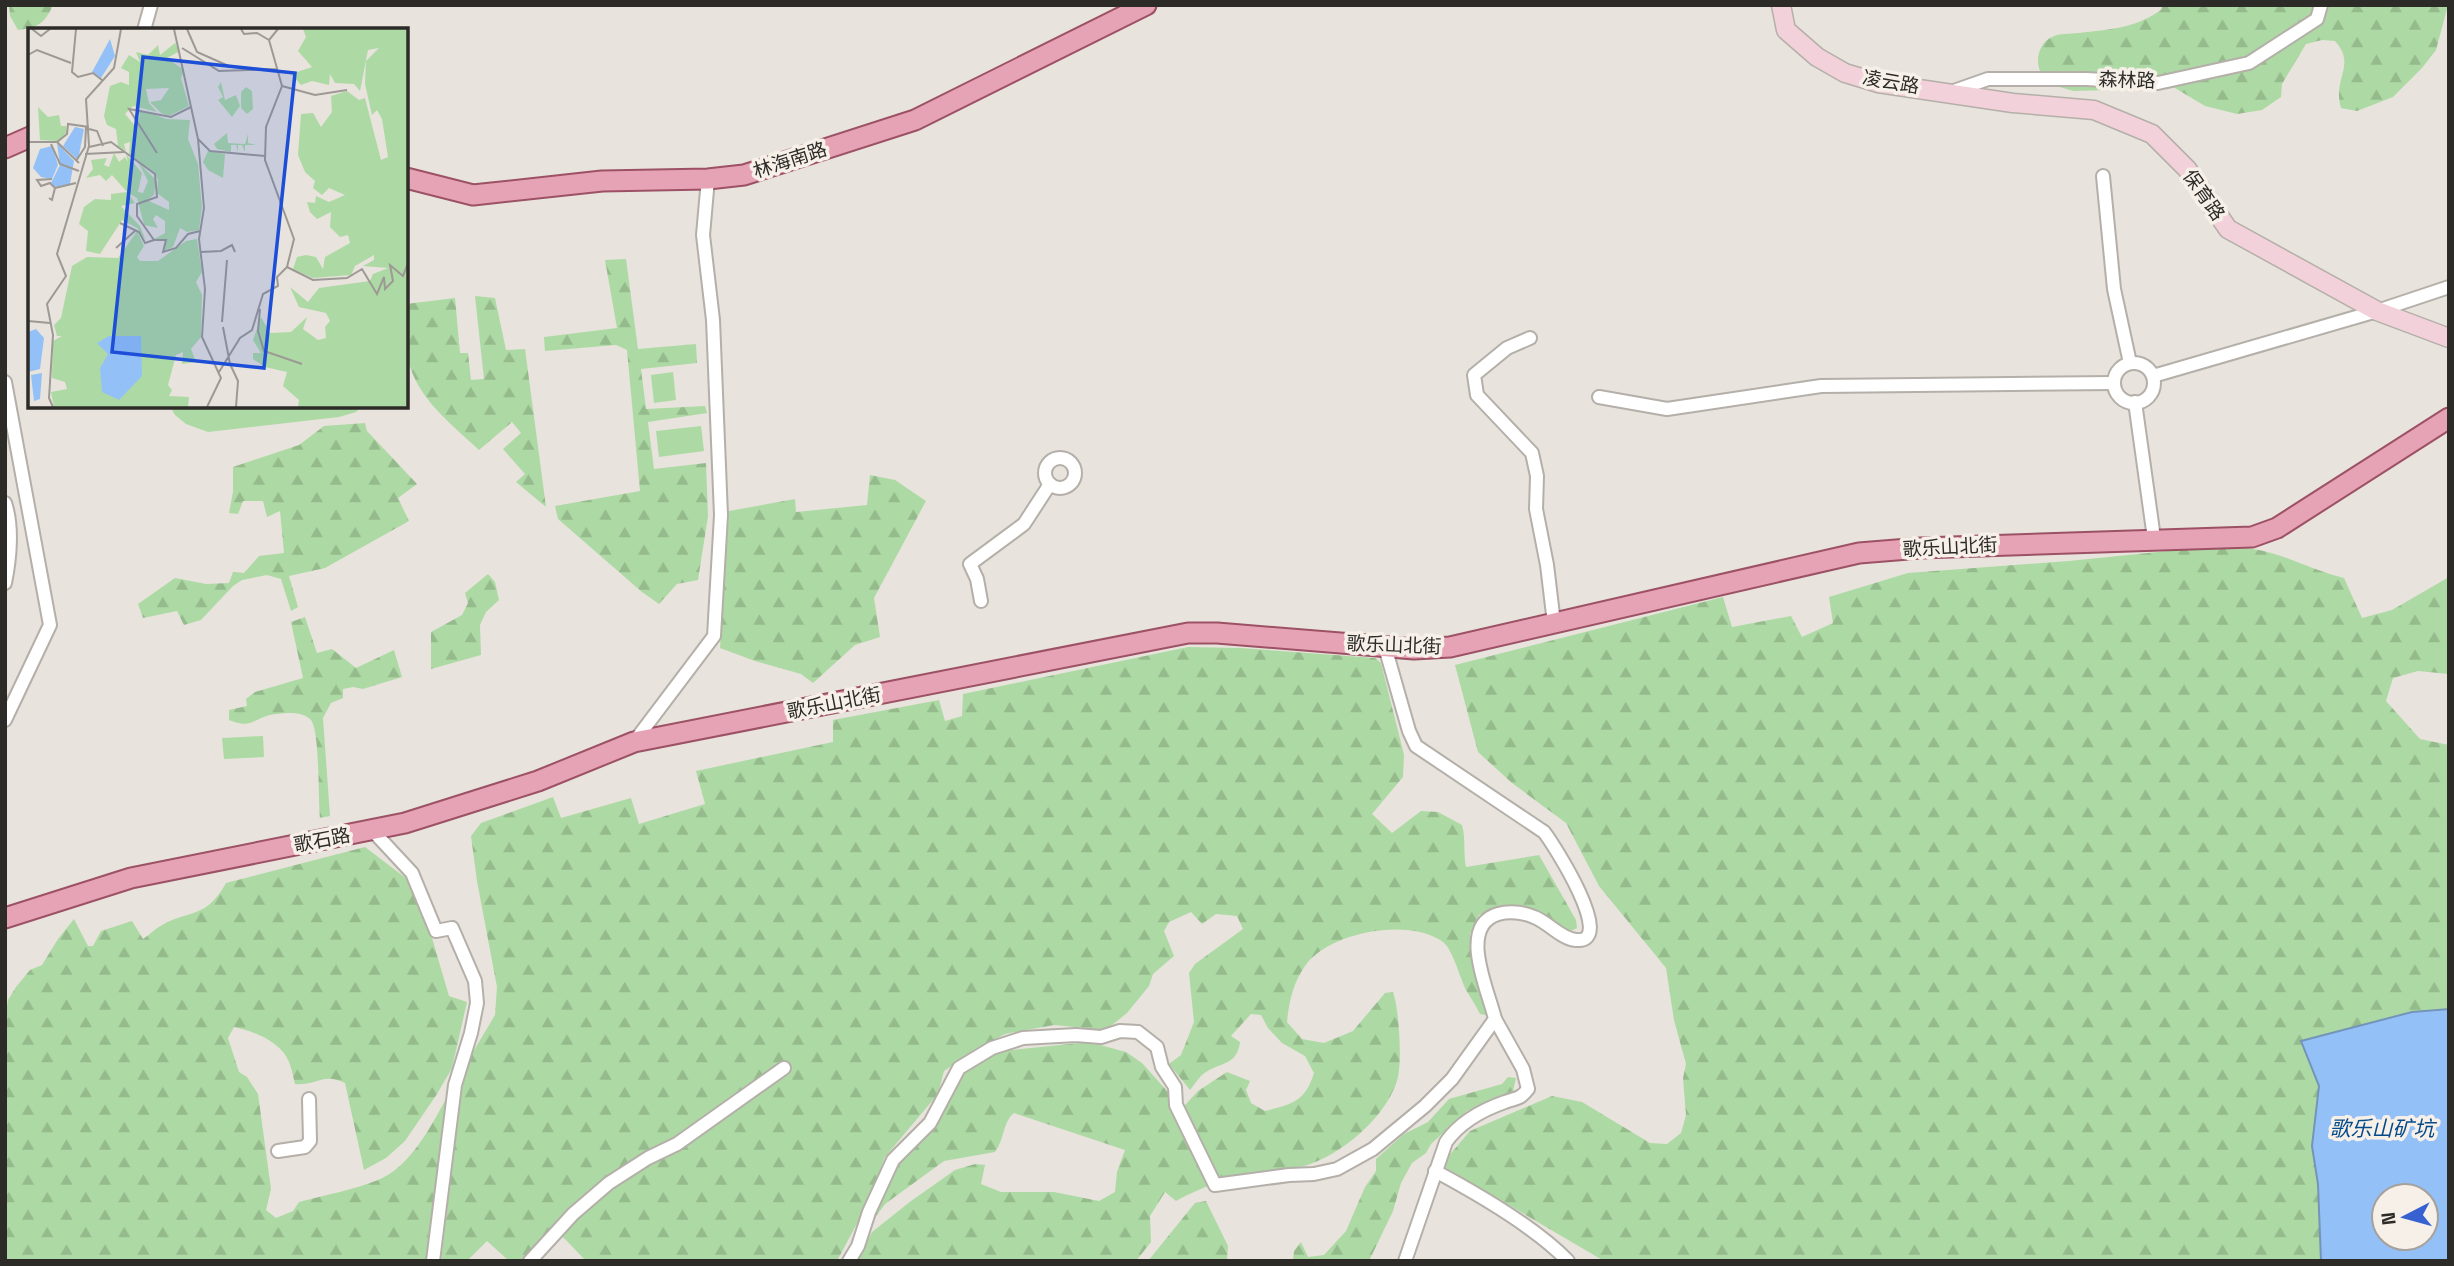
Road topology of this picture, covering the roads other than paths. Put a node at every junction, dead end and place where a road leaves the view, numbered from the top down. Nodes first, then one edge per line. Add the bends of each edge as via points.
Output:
1 (150, 5) edge
2 (1146, 5) edge
3 (1781, 5) edge
4 (2321, 5) edge
5 (144, 28) edge
6 (1951, 92) junction
7 (28, 138) edge
8 (5, 148) edge
9 (2103, 176) dead end
10 (408, 179) edge
11 (708, 179) junction
12 (2449, 287) edge
13 (2377, 312) junction
14 (1530, 338) dead end
15 (2449, 338) edge
16 (2130, 363) junction
17 (2153, 376) junction
18 (5, 382) edge
19 (2115, 383) junction
20 (1599, 397) dead end
21 (2135, 402) junction
22 (2449, 418) edge
23 (1049, 484) dead end
24 (5, 503) edge
25 (2154, 538) junction
26 (5, 583) edge
27 (981, 601) dead end
28 (1554, 623) junction
29 (1385, 647) junction
30 (5, 720) edge
31 (634, 742) junction
32 (372, 830) junction
33 (5, 918) edge
34 (1495, 1019) junction
35 (785, 1068) dead end
36 (309, 1099) dead end
37 (278, 1151) dead end
38 (1435, 1171) junction
39 (433, 1261) edge
40 (530, 1261) edge
41 (849, 1261) edge
42 (1405, 1261) edge
43 (1568, 1261) edge

1 - 5 street
2 - 11 main road, 林海南路 via 915,120 744,174
3 - 6 main road, 凌云路 via 1786,30 1817,57 1845,73 1878,83
4 - 6 street, 森林路 via 2317,19 2249,63 2158,83 1988,79
6 - 13 main road, 保育路 via 2094,110 2152,134 2187,169 2228,229
7 - 8 main road
9 - 16 street via 2114,289
10 - 11 main road, 林海南路 via 473,195 602,181
11 - 31 street via 703,235 713,320 721,515 714,636
12 - 13 street
13 - 15 main road, 保育路
13 - 17 street
14 - 28 street via 1507,348 1474,375 1477,395 1532,453
16 - 17 street via 2146,366
16 - 19 street via 2117,373
17 - 21 street via 2149,396
18 - 30 street via 50,625
19 - 20 street via 1821,386 1667,409
19 - 21 street via 2121,397
21 - 25 street
22 - 25 main road, 歌乐山北街 via 2277,528 2252,537
23 - 27 street via 1024,524 970,564
24 - 26 street via 9,515
25 - 28 main road, 歌乐山北街 via 1859,553
28 - 29 main road, 歌乐山北街 via 1450,647
29 - 31 main road, 歌乐山北街 via 1188,634
29 - 34 street via 1416,746 1544,832 1557,847 1586,907 1590,925 1583,939 1576,940 1515,912 1503,913 1480,926 1478,948
31 - 32 main road, 歌石路 via 538,780
32 - 33 main road, 歌石路 via 131,878
32 - 39 street via 412,873 436,931 452,928 475,981 477,1003 455,1085
34 - 38 street via 1523,1069 1528,1088 1521,1098 1457,1126
34 - 41 street via 1446,1086 1373,1149 1337,1169 1215,1185 1176,1105 1175,1087 1162,1067 1157,1047 1138,1032 1023,1038 992,1048 959,1068 930,1123 893,1160
35 - 40 street via 677,1144 609,1183
36 - 37 street via 310,1141 305,1147
38 - 42 street
38 - 43 street via 1523,1225

